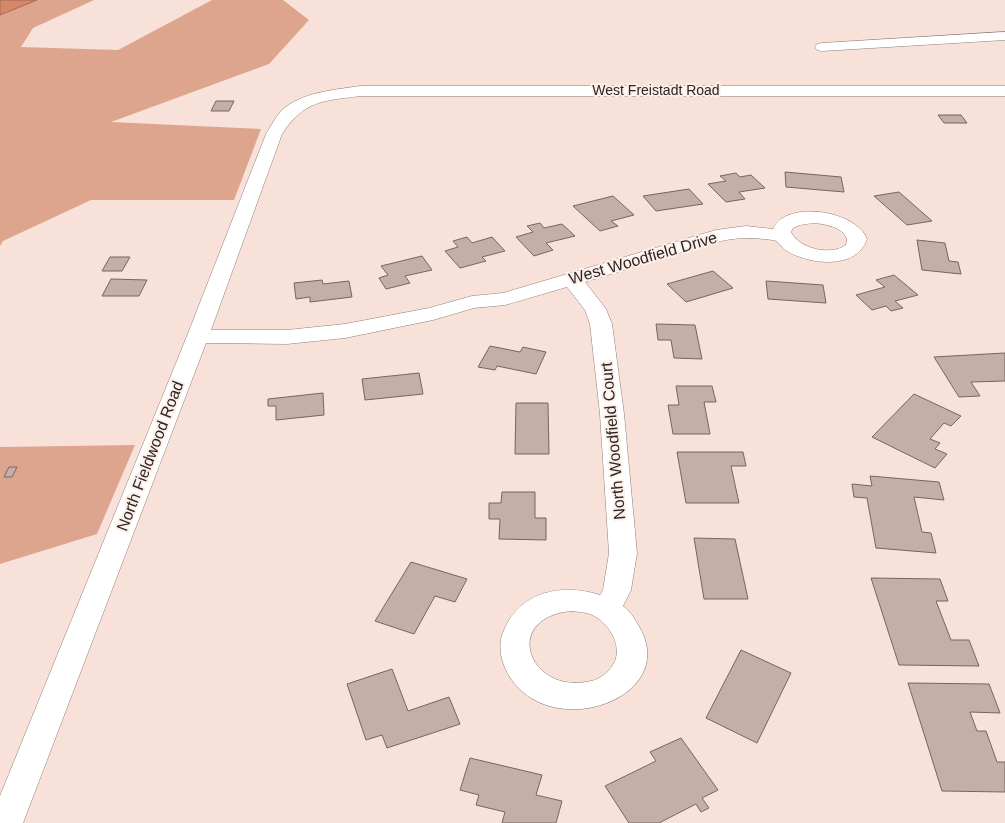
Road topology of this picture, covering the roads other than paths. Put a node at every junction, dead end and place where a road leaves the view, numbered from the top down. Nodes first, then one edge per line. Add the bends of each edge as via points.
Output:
1 (1005, 36) edge
2 (822, 47) dead end
3 (1005, 91) edge
4 (309, 102) joint
5 (782, 236) dead end
6 (572, 279) junction
7 (195, 345) junction
8 (607, 610) dead end
9 (6, 823) edge

1 - 2 street
3 - 4 street, West Freistadt Road via 420,90 360,91
4 - 7 street, North Fieldwood Road via 290,112 274,134
5 - 6 street, West Woodfield Drive via 746,232 716,236
6 - 7 street, West Woodfield Drive via 505,299 480,314 440,327 392,330 347,346
6 - 8 street, North Woodfield Court via 595,309 601,324 611,405 623,554 617,590
7 - 9 street, North Fieldwood Road

